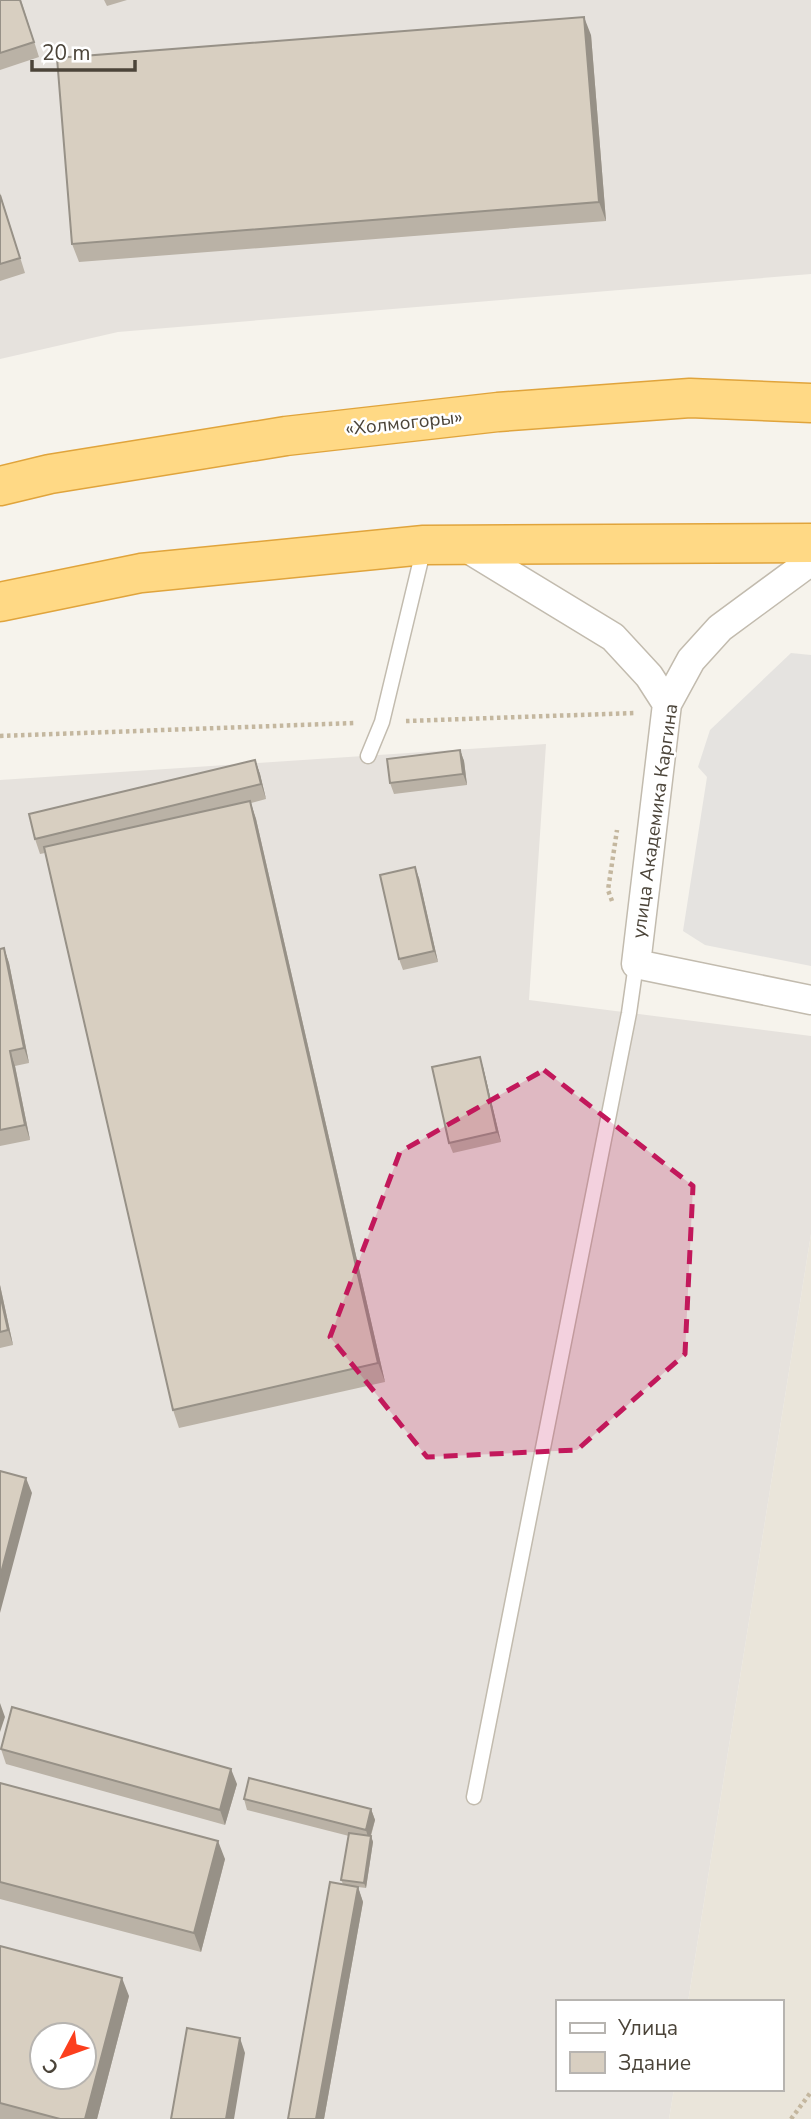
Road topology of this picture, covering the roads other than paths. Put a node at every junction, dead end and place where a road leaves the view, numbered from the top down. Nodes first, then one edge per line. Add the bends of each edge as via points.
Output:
1 (811, 404) edge
2 (0, 486) edge
3 (811, 543) edge
4 (424, 545) junction
5 (462, 545) junction
6 (811, 561) edge
7 (0, 602) edge
8 (667, 704) junction
9 (368, 756) dead end
10 (636, 964) junction
11 (811, 1000) edge
12 (474, 1797) dead end

1 - 2 highway, «Холмогоры» via 690,398 498,412 286,436
3 - 5 highway
4 - 5 highway
4 - 7 highway via 141,573
4 - 9 lane via 382,722
5 - 8 street via 613,637 649,676
6 - 8 street, улица Академика Каргина via 720,628 691,660
8 - 10 street, улица Академика Каргина
10 - 11 street, улица Академика Каргина
10 - 12 lane

